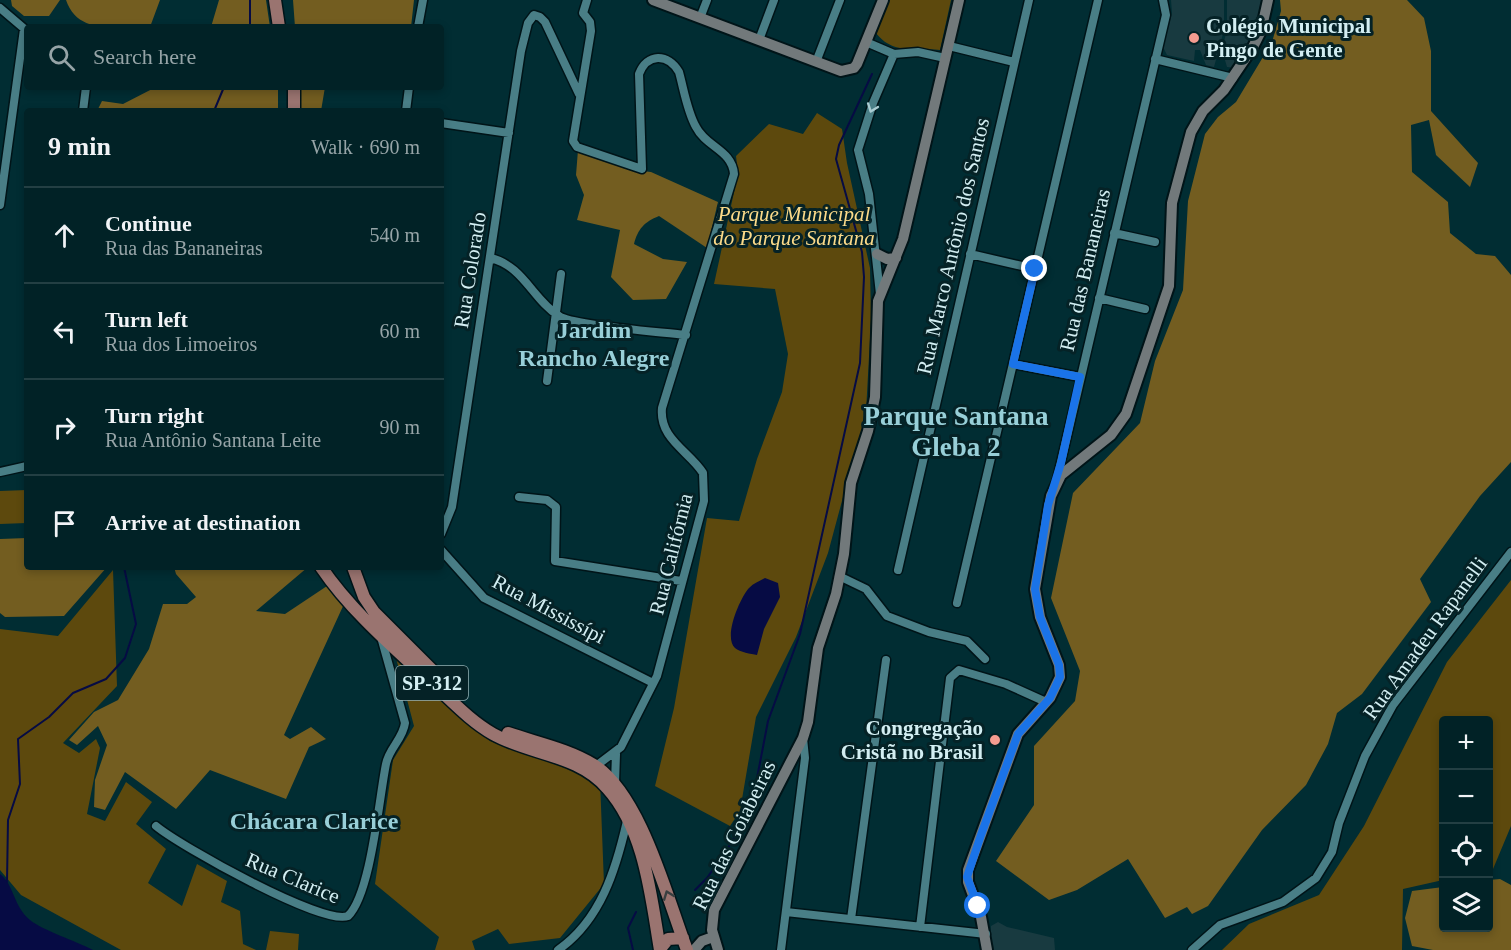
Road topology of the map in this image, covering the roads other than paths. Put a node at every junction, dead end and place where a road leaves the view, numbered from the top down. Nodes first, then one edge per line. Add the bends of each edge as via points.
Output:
1 (275, 0) edge
2 (283, 0) edge
3 (423, 0) edge
4 (587, 0) edge
5 (653, 0) edge
6 (707, 0) edge
7 (774, 0) edge
8 (840, 0) edge
9 (883, 0) edge
10 (959, 0) edge
11 (1029, 0) edge
12 (1098, 0) edge
13 (1164, 0) edge
14 (1268, 0) edge
15 (0, 8) edge
16 (700, 18) junction
17 (279, 24) edge
18 (287, 24) edge
19 (419, 24) edge
20 (24, 29) edge
21 (24, 37) edge
22 (759, 40) junction
23 (866, 42) junction
24 (948, 46) junction
25 (894, 54) junction
26 (945, 58) junction
27 (1155, 59) junction
28 (816, 62) junction
29 (1014, 62) junction
30 (1233, 78) junction
31 (86, 90) edge
32 (286, 90) edge
33 (294, 90) edge
34 (409, 90) edge
35 (579, 94) junction
36 (83, 108) edge
37 (286, 108) edge
38 (294, 108) edge
39 (406, 108) edge
40 (444, 123) edge
41 (509, 133) junction
42 (0, 205) edge
43 (1114, 233) junction
44 (1155, 242) dead end
45 (877, 254) junction
46 (970, 254) junction
47 (490, 258) junction
48 (896, 258) junction
49 (1035, 269) junction
50 (561, 274) dead end
51 (880, 294) junction
52 (1099, 298) junction
53 (1145, 309) dead end
54 (555, 313) junction
55 (686, 335) junction
56 (1013, 364) junction
57 (1080, 377) junction
58 (547, 381) dead end
59 (24, 467) edge
60 (0, 472) edge
61 (1057, 482) junction
62 (519, 497) dead end
63 (444, 527) edge
64 (1511, 552) edge
65 (444, 553) edge
66 (323, 570) edge
67 (333, 570) edge
68 (898, 570) dead end
69 (354, 573) edge
70 (839, 576) junction
71 (681, 581) junction
72 (340, 592) junction
73 (957, 603) dead end
74 (380, 635) junction
75 (985, 658) dead end
76 (886, 660) dead end
77 (653, 683) junction
78 (1046, 702) junction
79 (803, 738) junction
80 (616, 754) junction
81 (805, 758) junction
82 (791, 760) junction
83 (596, 766) junction
84 (615, 783) junction
85 (627, 821) junction
86 (156, 826) dead end
87 (786, 912) junction
88 (851, 919) junction
89 (920, 927) junction
90 (986, 934) junction
91 (713, 937) junction
92 (683, 938) junction
93 (702, 941) junction
94 (660, 949) edge
95 (558, 950) edge
96 (687, 950) edge
97 (694, 950) edge
98 (718, 950) edge
99 (781, 950) edge
100 (987, 950) edge
101 (1192, 950) edge

1 - 17 main road
2 - 18 main road
3 - 19 street
4 - 35 street via 583,13 591,32
5 - 16 street
6 - 16 street
7 - 22 street
8 - 28 street
9 - 23 street
10 - 24 street
11 - 29 street, Rua Marco Antônio dos Santos
12 - 49 street
13 - 27 street, Rua das Bananeiras via 1166,15
14 - 30 street via 1261,31
15 - 20 street
16 - 22 street
21 - 42 street
22 - 28 street
23 - 25 street
23 - 28 street via 857,64 846,71
24 - 26 street
24 - 29 street
25 - 26 street via 918,52
25 -> 45 street via 858,150
26 - 48 street
27 - 30 street
27 - 43 street, Rua das Bananeiras
29 - 46 street, Rua Marco Antônio dos Santos
30 - 61 street via 1203,111 1188,144 1172,203 1169,286 1126,414 1111,435
31 - 36 street
32 - 37 main road
33 - 38 main road
34 - 39 street
35 - 41 street, Rua Colorado via 545,22 536,15 528,24 521,51
35 - 55 street, Rua Califórnia via 574,144 642,169 638,78 646,61 657,57 669,60 675,65 695,126 732,161 734,174 726,205
40 - 41 street
41 - 47 street, Rua Colorado
43 - 44 street
43 - 52 street, Rua das Bananeiras
45 - 48 street
45 - 51 street
46 - 49 street
46 - 68 street, Rua Marco Antônio dos Santos
47 - 54 street via 516,271
47 - 63 street, Rua Colorado via 452,507
48 - 51 street
49 - 56 street
50 - 54 street
51 - 70 street, Rua das Goiabeiras via 875,397 851,483
52 - 53 street
52 - 57 street, Rua das Bananeiras
54 - 55 street via 572,321
54 - 58 street
55 - 71 street, Rua Califórnia via 661,414 669,436 703,473 706,488
56 - 57 street
56 - 73 street
57 - 61 street, Rua das Bananeiras
59 - 60 street
61 - 78 street, Rua das Bananeiras via 1048,505 1035,589 1040,617 1060,670 1057,686
62 - 71 street via 547,500 556,507 555,561
64 - 101 street, Rua Amadeu Rapanelli via 1393,705 1365,756 1332,852 1316,878 1283,902 1220,925
65 - 77 street, Rua Mississípi via 484,598
66 - 72 main road, SP-312
67 - 72 main road
69 - 83 main road, SP-312 via 369,604 388,628 484,720
70 - 75 street via 866,589 887,616 967,641
70 - 79 street, Rua das Goiabeiras via 818,648
71 - 77 street, Rua Califórnia via 663,660
72 - 74 main road, SP-312
74 - 85 main road, SP-312 via 481,726 507,741 591,773 608,789
74 - 86 street, Rua Clarice via 405,723 388,754 365,879 356,906 348,916 334,917 279,895 189,849
76 - 88 street
77 - 80 street, Rua Califórnia
78 - 89 street via 986,676 959,670 951,678
78 - 90 street, Rua das Bananeiras via 1018,734 968,870 968,882
79 - 81 street
79 - 82 street, Rua das Goiabeiras
80 - 83 street
80 - 84 street, Rua Califórnia
81 - 82 street
81 - 87 street
82 - 91 street, Rua das Goiabeiras via 711,920
83 - 84 main road, SP-312
92 -> 84 main road, SP-312 via 639,827
85 - 94 main road, SP-312 via 650,886
85 - 95 street via 616,870 592,915
87 - 88 street
87 - 99 street
88 - 89 street
89 - 90 street
90 - 100 street, Rua das Bananeiras
91 - 93 street
91 - 98 street, Rua das Goiabeiras
92 - 93 street
92 - 94 main road via 668,939
92 - 96 main road, SP-312
93 - 97 street

